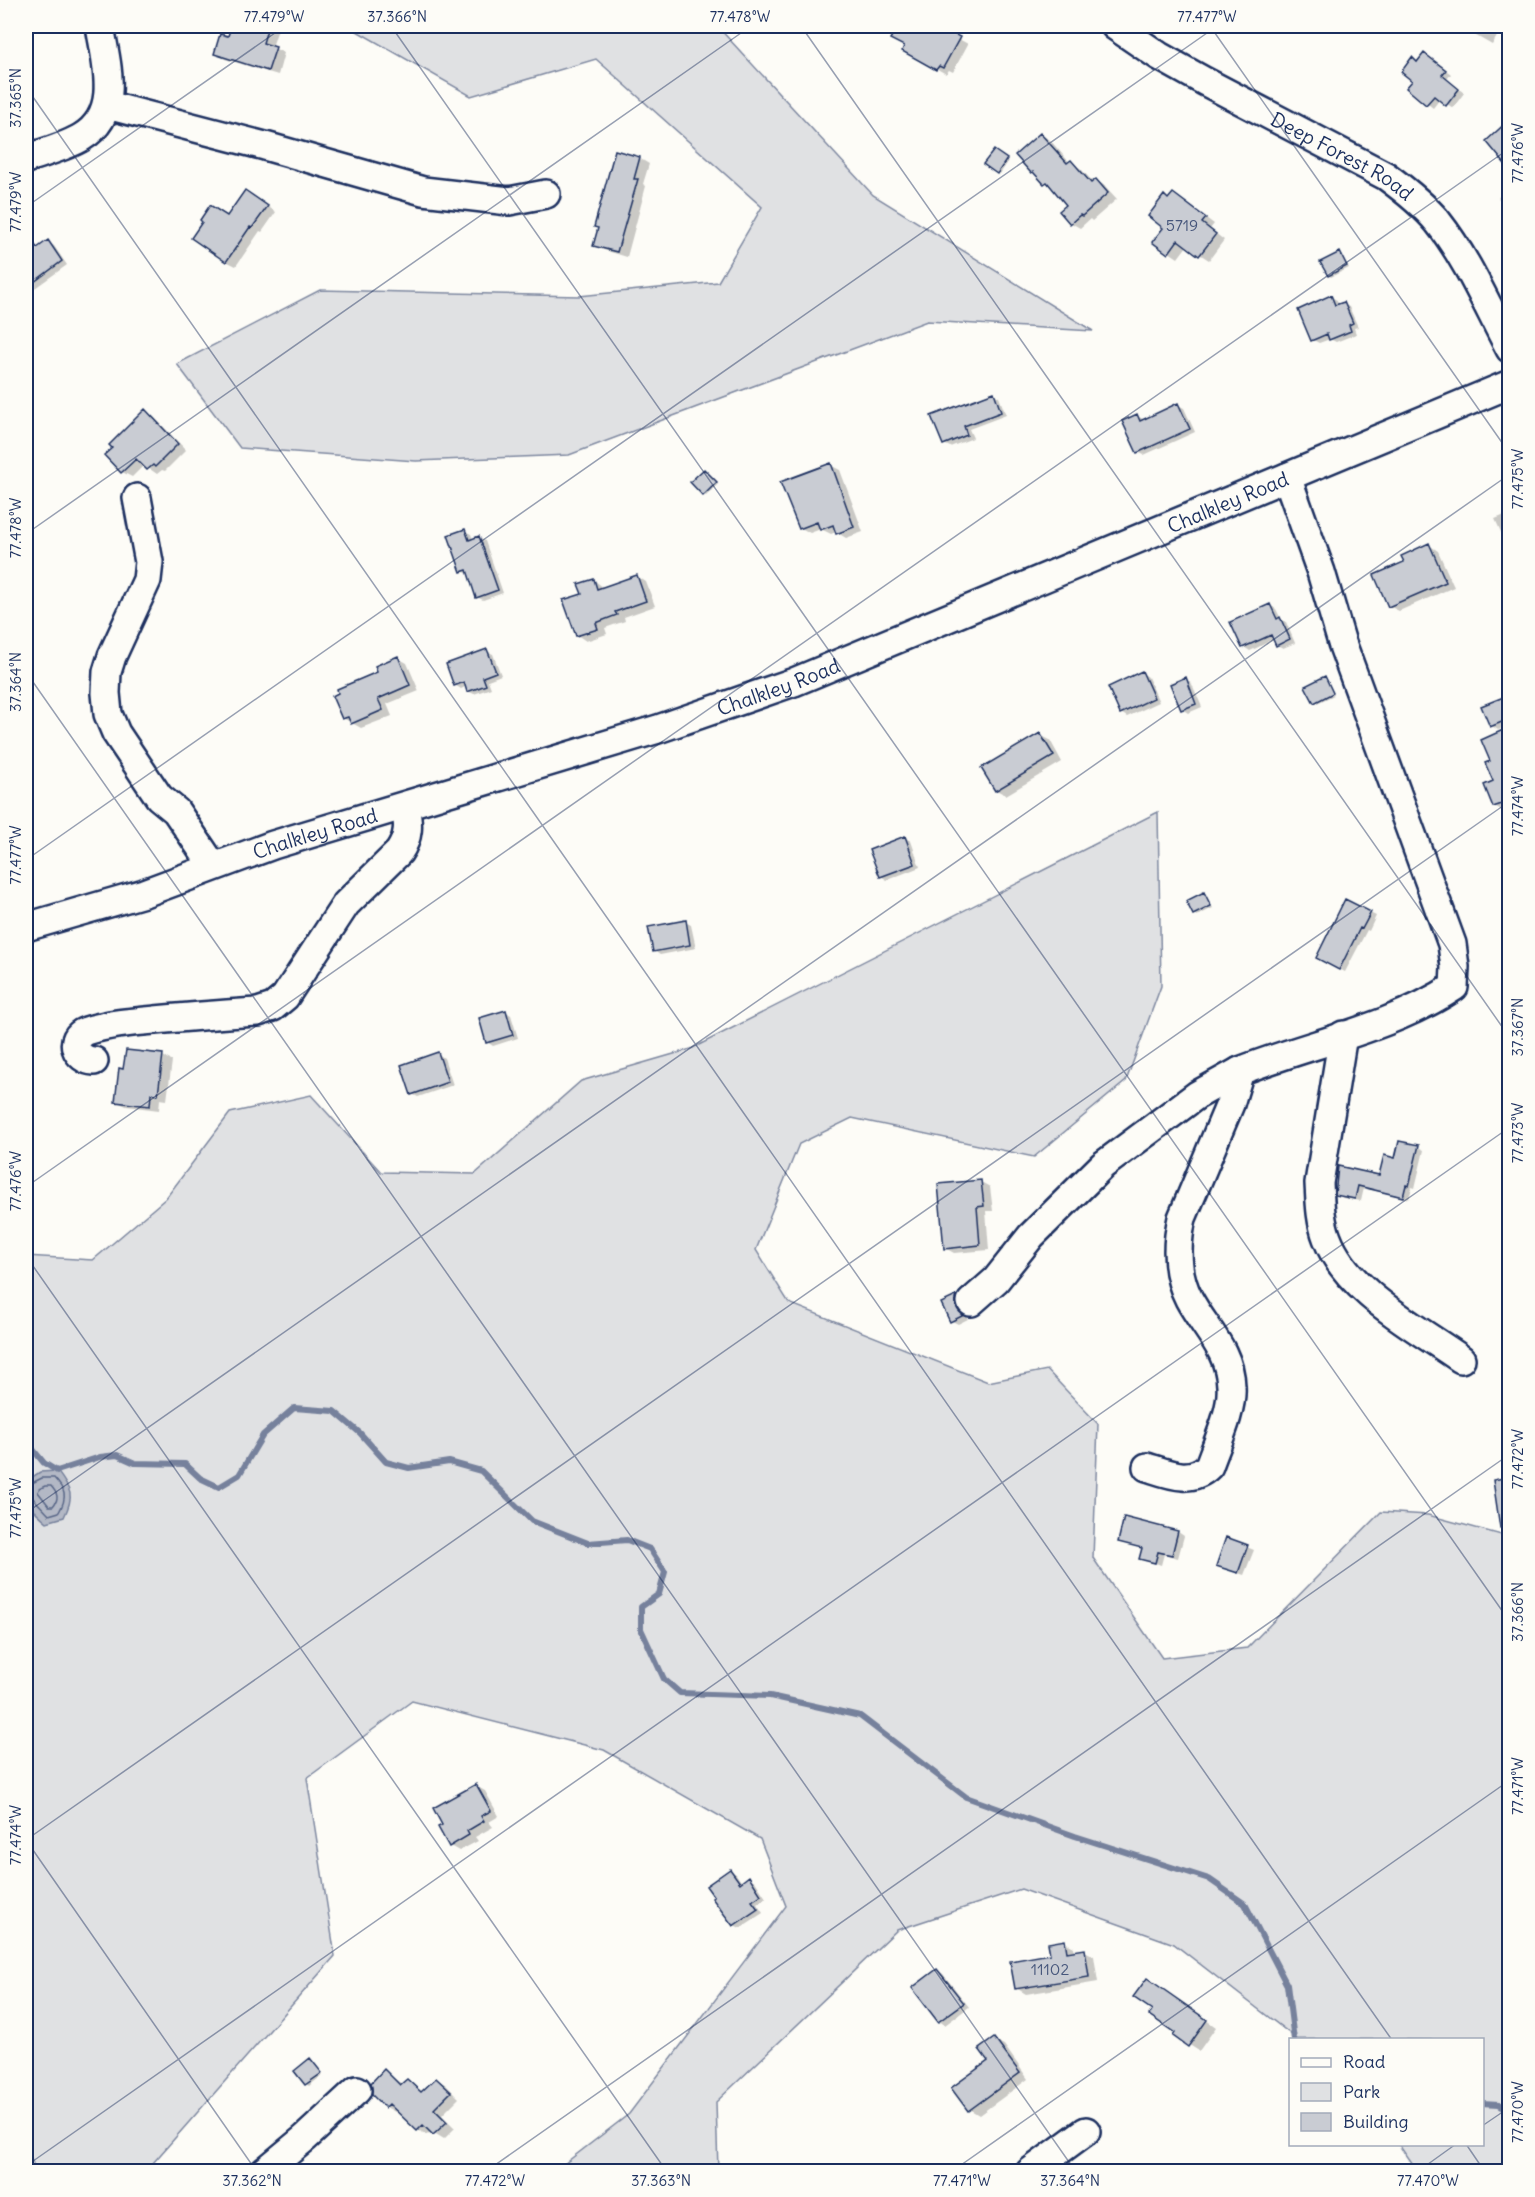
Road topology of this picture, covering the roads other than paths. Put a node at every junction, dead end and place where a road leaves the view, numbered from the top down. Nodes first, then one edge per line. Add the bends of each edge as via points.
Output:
1 (100, 26) edge
2 (1116, 26) edge
3 (107, 105) junction
4 (26, 159) edge
5 (546, 194) dead end
6 (1509, 349) edge
7 (1509, 384) edge
8 (1287, 477) junction
9 (137, 498) dead end
10 (405, 807) junction
11 (213, 866) junction
12 (26, 927) edge
13 (1343, 1035) junction
14 (94, 1061) dead end
15 (1240, 1071) junction
16 (971, 1302) dead end
17 (1461, 1359) dead end
18 (1147, 1467) dead end
19 (357, 2090) dead end
20 (1086, 2131) dead end
21 (264, 2172) edge
22 (1030, 2172) edge

1 - 3 street via 108,75
2 - 6 street, Deep Forest Road via 1159,56 1386,176 1416,199 1460,253
3 - 4 street via 94,129
3 - 5 street via 423,191 509,201
7 - 8 street, Chalkley Road
8 - 10 street, Chalkley Road via 794,682 658,729
8 - 13 street via 1342,643 1452,944 1455,967 1454,987 1433,1000
9 - 11 street via 149,562 147,580 110,664 108,714 116,733 159,797 176,811
10 - 11 street, Chalkley Road
10 - 14 street via 405,843 346,904 285,997 273,1007 258,1012 117,1024 83,1032 75,1047 79,1055
11 - 12 street, Chalkley Road via 144,893
13 - 15 street
13 - 17 street via 1320,1183 1320,1208 1327,1238 1341,1263 1366,1293
15 - 16 street via 1197,1095 1102,1165
15 - 18 street via 1178,1236 1182,1282 1223,1350 1230,1369 1230,1404 1209,1466 1202,1474 1191,1477
19 - 21 street
20 - 22 street

